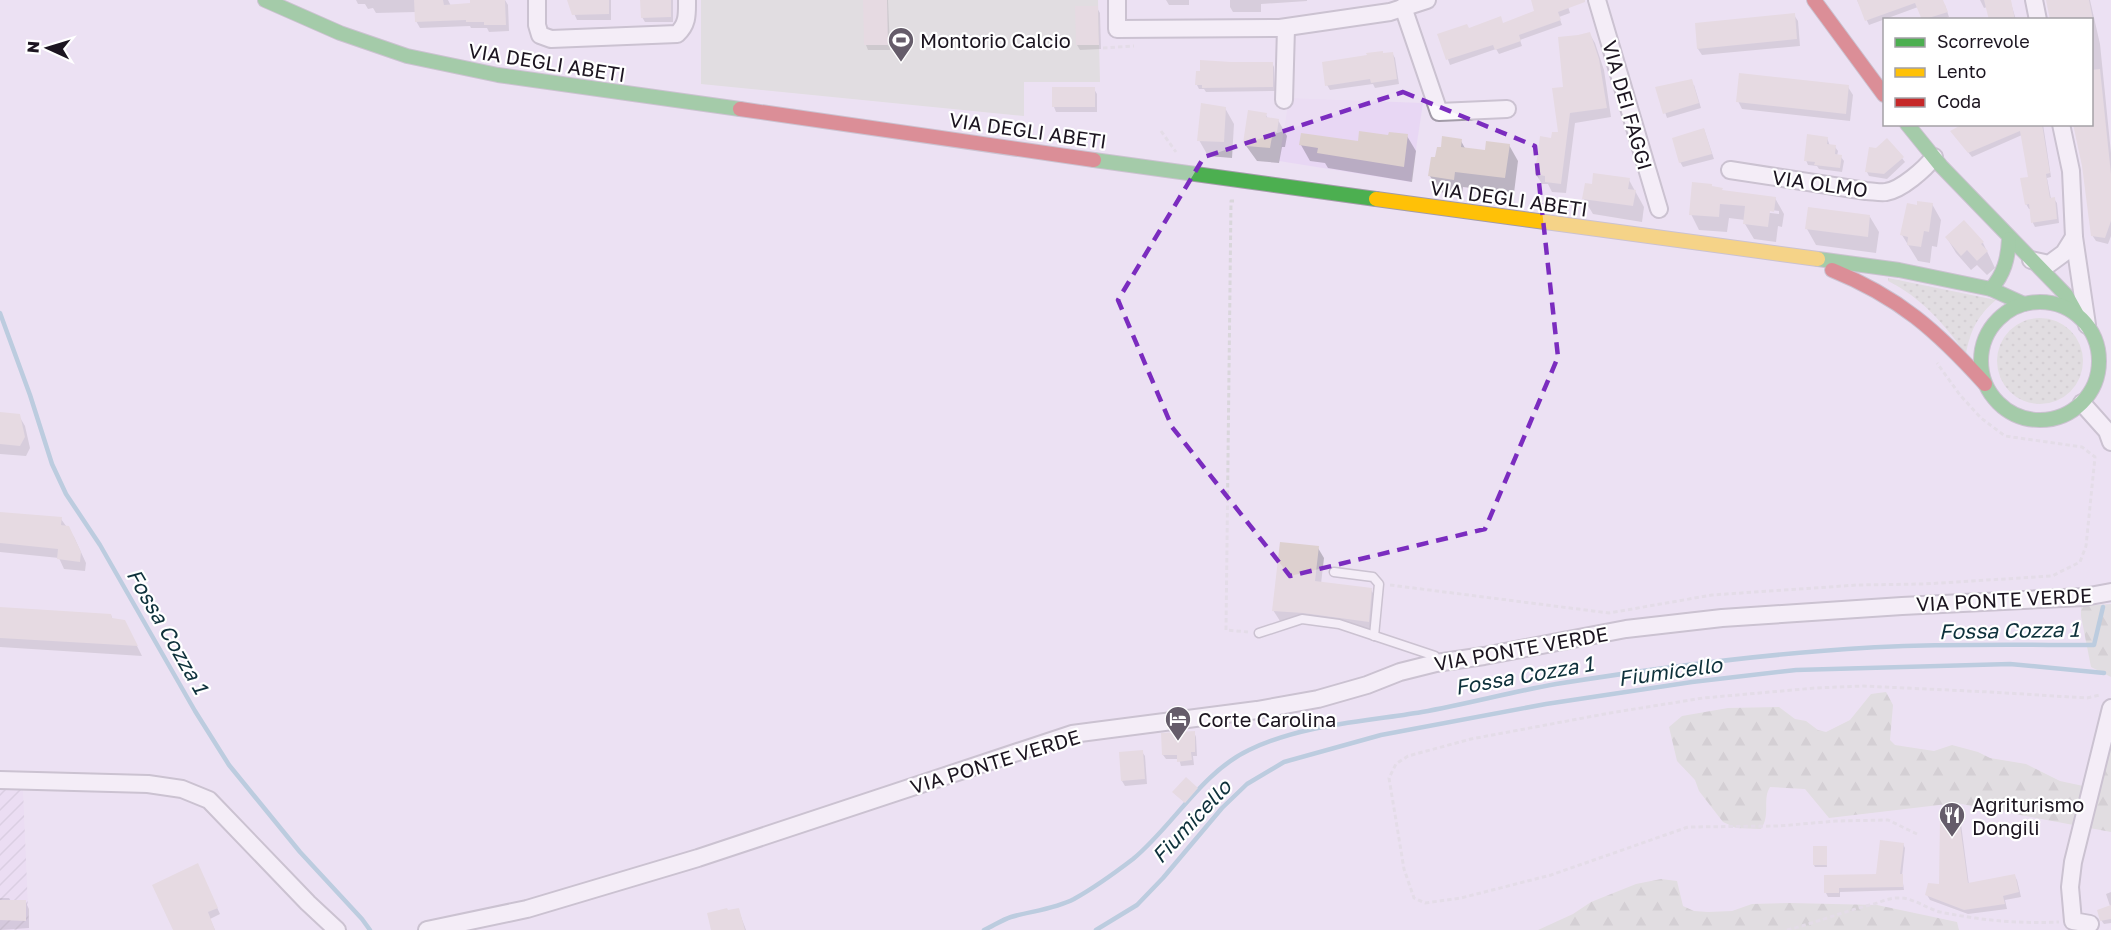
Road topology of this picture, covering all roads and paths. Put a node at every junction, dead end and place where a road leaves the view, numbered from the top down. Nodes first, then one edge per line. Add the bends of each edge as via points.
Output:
1 (265, 0) edge
2 (537, 0) edge
3 (687, 0) edge
4 (1117, 0) edge
5 (1427, 0) edge
6 (1597, 0) edge
7 (1814, 0) edge
8 (2034, 0) edge
9 (1403, 8) junction
10 (2038, 18) edge
11 (1286, 27) junction
12 (1883, 94) edge
13 (1284, 100) dead end
14 (1507, 109) dead end
15 (1909, 126) edge
16 (2061, 126) edge
17 (1934, 157) junction
18 (1730, 170) dead end
19 (1242, 202) dead end
20 (1659, 209) dead end
21 (2074, 237) junction
22 (2009, 239) junction
23 (1796, 257) junction
24 (2030, 260) junction
25 (1991, 289) junction
26 (2024, 304) junction
27 (2086, 325) junction
28 (2111, 347) edge
29 (1936, 361) dead end
30 (1986, 385) junction
31 (2111, 389) edge
32 (2087, 397) junction
33 (2111, 442) edge
34 (1334, 572) dead end
35 (1379, 584) junction
36 (2111, 592) edge
37 (1259, 633) joint
38 (1374, 636) junction
39 (1436, 663) junction
40 (2110, 700) edge
41 (0, 780) edge
42 (1917, 834) dead end
43 (2073, 921) junction
44 (2091, 924) dead end
45 (337, 930) edge
46 (427, 930) edge
47 (1787, 930) edge

1 - 23 street, VIA DEGLI ABETI via 340,33 408,56 498,75
2 - 3 street via 540,35 550,39 677,34 687,17
4 - 11 street via 1118,29
5 - 9 street
6 - 20 street, VIA DEI FAGGI
7 - 12 street
8 - 10 street
9 - 11 street
9 - 14 street via 1439,112
11 - 13 street
15 - 17 street
16 - 21 street via 2071,171
17 - 18 street, VIA OLMO via 1906,183 1887,192
17 - 22 street
19 - 37 path via 1231,201 1226,630
21 - 24 street via 2064,253 2049,264
21 - 27 street
22 - 24 street
22 - 25 street via 2005,270
23 - 25 street, VIA DEGLI ABETI via 1899,270
23 - 30 street, VIA DEGLI ABETI via 1878,290 1918,316
24 - 26 street
24 - 27 street via 2066,295
25 - 26 street, VIA DEGLI ABETI
26 - 27 street via 2048,302 2070,310
26 - 30 street via 2006,312 1985,338 1980,360
27 - 28 street
27 - 32 street via 2098,352 2098,372
29 - 35 path via 1981,418 2005,436 2082,447 2095,457 2086,546 2080,562 2052,576 1712,595 1609,613
30 - 32 street via 2010,413 2044,421 2064,416
31 - 32 street
32 - 33 street
34 - 35 lane via 1373,577
35 - 38 lane
36 - 39 street, VIA PONTE VERDE via 2084,597 1722,618 1626,629
37 - 38 lane via 1302,619 1339,624
38 - 39 lane via 1435,656
39 - 46 street, VIA PONTE VERDE via 1318,699 1072,734 698,858 527,909
40 - 42 path via 1863,687 1703,698 1471,739 1408,756 1396,764 1389,778 1404,869 1414,898 1425,903 1551,875 1688,827 1888,820
40 - 43 street via 2073,861
41 - 45 street via 148,784 182,789 209,800
43 - 44 street
43 - 47 path via 2033,923 1961,916 1934,910 1912,899 1896,898

